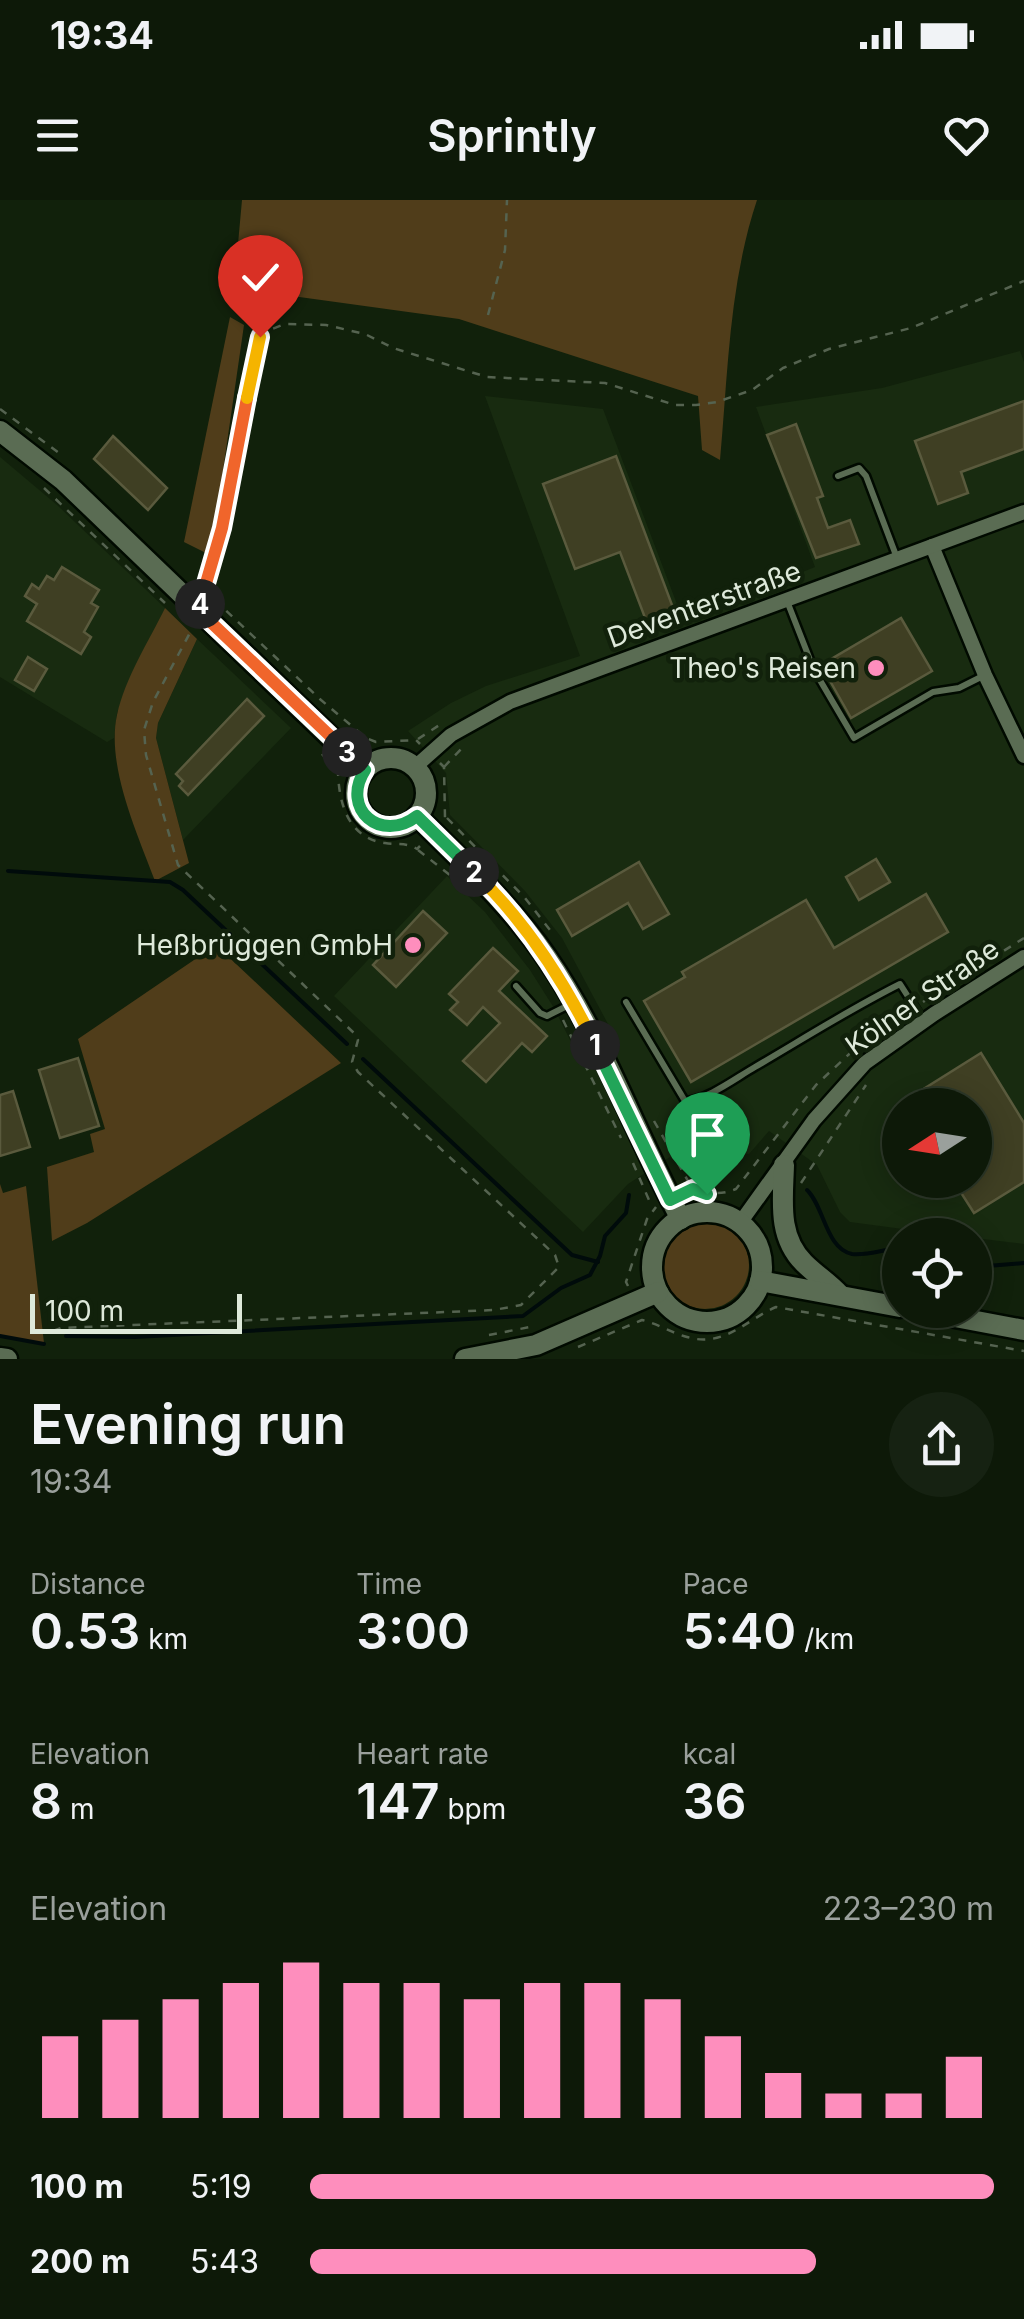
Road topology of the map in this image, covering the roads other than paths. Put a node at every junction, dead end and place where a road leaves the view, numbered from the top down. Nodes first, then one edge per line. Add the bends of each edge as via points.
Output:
1 (0, 431) edge
2 (838, 476) dead end
3 (1024, 512) edge
4 (932, 546) junction
5 (898, 559) junction
6 (786, 600) junction
7 (985, 675) junction
8 (1024, 756) edge
9 (422, 760) junction
10 (350, 765) junction
11 (425, 824) junction
12 (1024, 957) edge
13 (516, 986) dead end
14 (574, 1002) junction
15 (626, 1002) dead end
16 (924, 1020) junction
17 (784, 1165) junction
18 (676, 1209) junction
19 (740, 1223) junction
20 (760, 1281) junction
21 (658, 1292) junction
22 (840, 1296) junction
23 (882, 1303) edge
24 (992, 1324) edge
25 (1024, 1330) edge
26 (465, 1359) edge

1 - 10 main road via 63,480
2 - 5 lane via 859,468 866,476
3 - 4 street, Deventerstraße
4 - 5 street, Deventerstraße
4 - 7 street
5 - 6 street, Deventerstraße
6 - 7 lane via 814,670 854,738 933,692
6 - 9 street, Deventerstraße via 510,702 470,722
7 - 8 street
9 - 10 main road
9 - 11 main road
10 - 11 main road via 356,795 373,822 396,828
11 - 14 main road via 514,915
12 - 16 street, Kölner Straße
13 - 14 lane via 548,1016
14 - 18 main road
15 - 16 lane via 684,1101 900,984
16 - 17 street, Kölner Straße via 854,1074
17 - 19 street, Kölner Straße
17 - 22 main road via 782,1220 788,1238 804,1264
18 - 19 main road
18 - 21 main road via 652,1259
19 - 20 main road via 758,1249
20 - 21 main road via 739,1312 722,1320 685,1318
20 - 22 main road
21 - 26 main road via 536,1345
22 - 23 main road
24 - 25 main road

